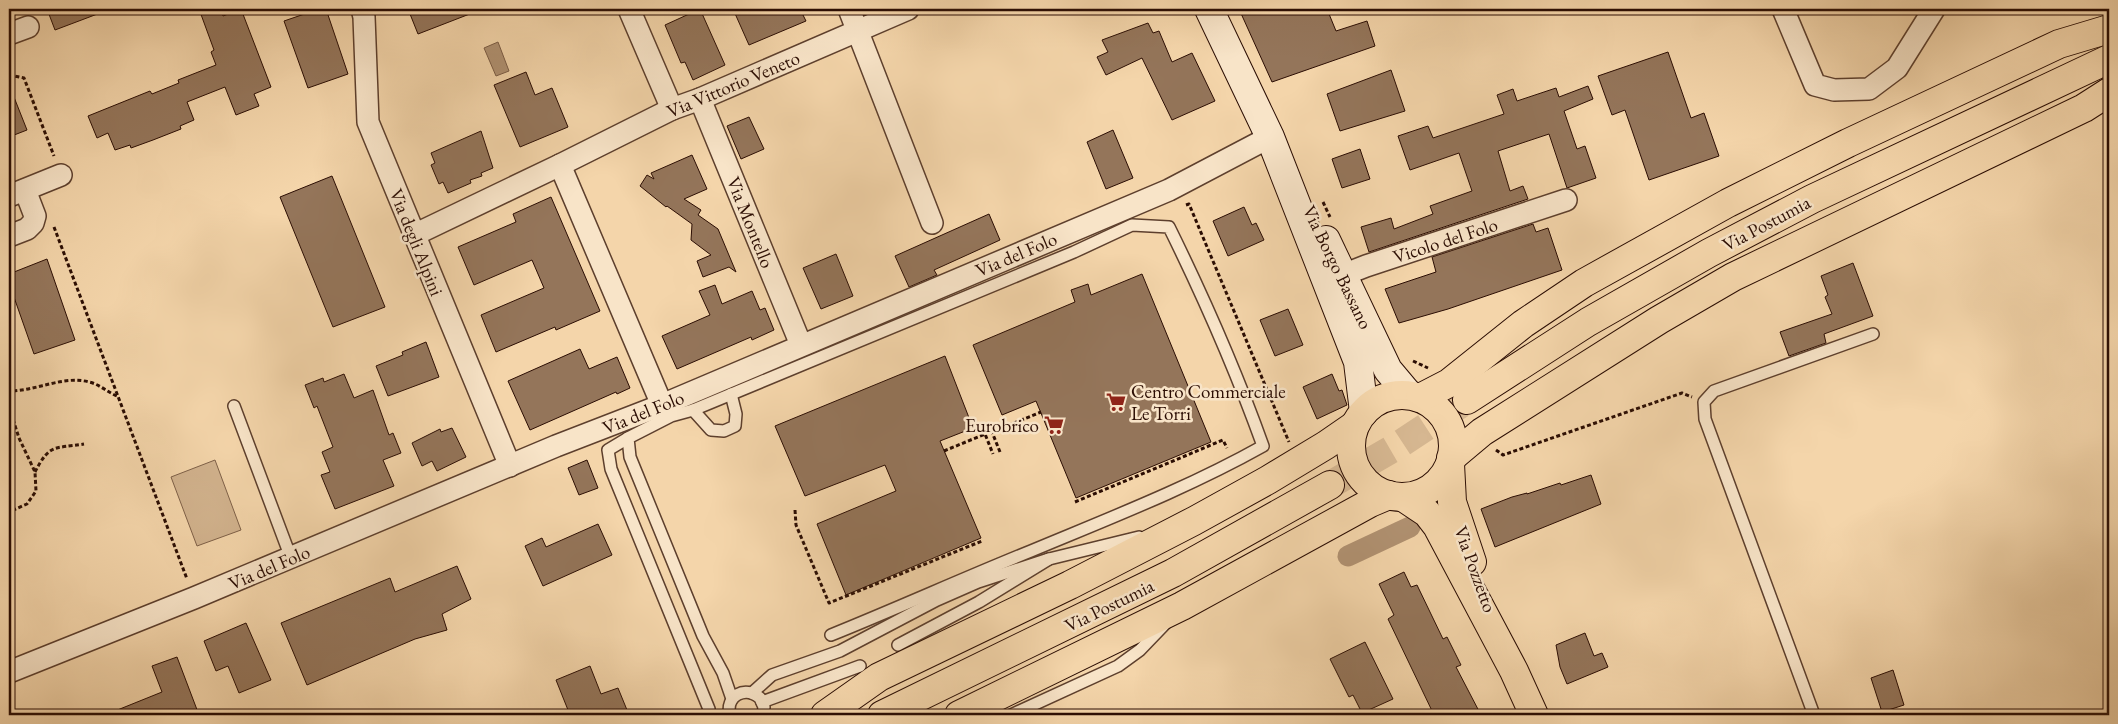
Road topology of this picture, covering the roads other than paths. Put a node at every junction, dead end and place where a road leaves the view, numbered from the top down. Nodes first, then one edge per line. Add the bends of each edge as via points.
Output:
1 (362, 9) edge
2 (628, 9) edge
3 (849, 9) edge
4 (908, 9) edge
5 (1209, 9) edge
6 (1783, 9) edge
7 (1934, 9) edge
8 (2109, 29) edge
9 (858, 30) junction
10 (2109, 59) edge
11 (2109, 92) edge
12 (700, 99) junction
13 (672, 109) junction
14 (1270, 137) junction
15 (560, 165) junction
16 (61, 175) road end
17 (17, 192) edge
18 (1566, 200) dead end
19 (932, 223) dead end
20 (414, 235) junction
21 (9, 236) edge
22 (1335, 278) junction
23 (1874, 334) dead end
24 (801, 345) junction
25 (731, 394) junction
26 (1414, 396) junction
27 (1467, 400) tunnel mouth
28 (662, 405) junction
29 (234, 406) dead end
30 (692, 410) junction
31 (1360, 418) junction
32 (628, 438) junction
33 (1451, 461) junction
34 (510, 466) junction
35 (1330, 485) tunnel mouth
36 (1396, 496) junction
37 (1194, 521) junction
38 (291, 558) junction
39 (1049, 559) junction
40 (1182, 606) junction
41 (830, 635) dead end
42 (898, 645) dead end
43 (860, 666) dead end
44 (1514, 671) junction
45 (9, 672) edge
46 (752, 693) junction
47 (732, 699) junction
48 (762, 702) junction
49 (709, 709) dead end
50 (730, 715) edge
51 (763, 715) edge
52 (825, 715) edge
53 (882, 715) edge
54 (959, 715) edge
55 (1011, 715) edge
56 (1534, 715) edge
57 (1814, 715) edge

1 - 20 street, Via degli Alpini via 368,122
2 - 13 street
3 - 9 street
4 - 9 street, Via Vittorio Veneto
5 - 14 street, Via Borgo Bassano
6 - 7 street via 1815,85 1834,90 1869,89 1897,68
8 - 26 main road via 2059,44 1728,203 1584,283 1523,324 1449,383
9 - 12 street, Via Vittorio Veneto
9 - 19 street
10 - 27 main road, Via Postumia via 1812,199 1709,253 1588,322
11 - 33 main road via 2084,108 1732,277 1482,432
12 - 13 street, Via Vittorio Veneto
12 - 24 street, Via Montello
13 - 15 street, Via Vittorio Veneto
14 - 22 street, Via Borgo Bassano
14 - 24 street, Via del Folo via 1171,189
15 - 20 street, Via Vittorio Veneto
15 - 28 street
16 - 17 street
17 - 21 street via 35,216 34,223
18 - 22 street, Vicolo del Folo
20 - 34 street, Via degli Alpini
22 - 26 street, Via Borgo Bassano via 1388,370
22 - 31 street, Via Borgo Bassano via 1358,362
23 - 57 lane via 1714,391 1704,402 1705,419
24 - 28 street, Via del Folo
25 - 30 lane
25 - 30 lane via 735,426 724,431 711,430
25 - 41 lane via 1132,226 1169,227 1241,385 1263,446 1210,476 1142,506
26 - 31 main road via 1390,396 1375,402
26 - 33 main road, Via Borgo Bassano via 1433,405 1443,416 1453,443
28 - 34 street, Via del Folo
29 - 38 lane
30 - 32 lane via 671,416
31 - 36 main road, Via Borgo Bassano via 1351,439 1351,454 1356,468 1375,490
31 - 37 main road via 1326,445
32 - 47 lane via 630,457
32 - 49 lane via 608,450 611,469
33 - 36 main road via 1444,475 1426,491
33 - 44 main road, Via Pozzetto via 1452,502
34 - 38 street, Via del Folo
35 - 53 main road, Via Postumia via 1173,573
36 - 40 main road via 1370,503
36 - 44 main road, Via Pozzetto via 1426,513 1437,526
37 - 39 lane
37 - 52 main road via 880,677
38 - 45 street, Via del Folo
39 - 42 lane via 980,602
39 - 46 lane via 978,582 937,600 840,651 772,675
40 - 54 main road
40 - 55 lane via 1140,650 1118,666
43 - 48 lane
44 - 56 main road, Via Pozzetto
46 - 47 lane via 741,693
46 - 48 lane
47 - 50 lane
48 - 51 lane

